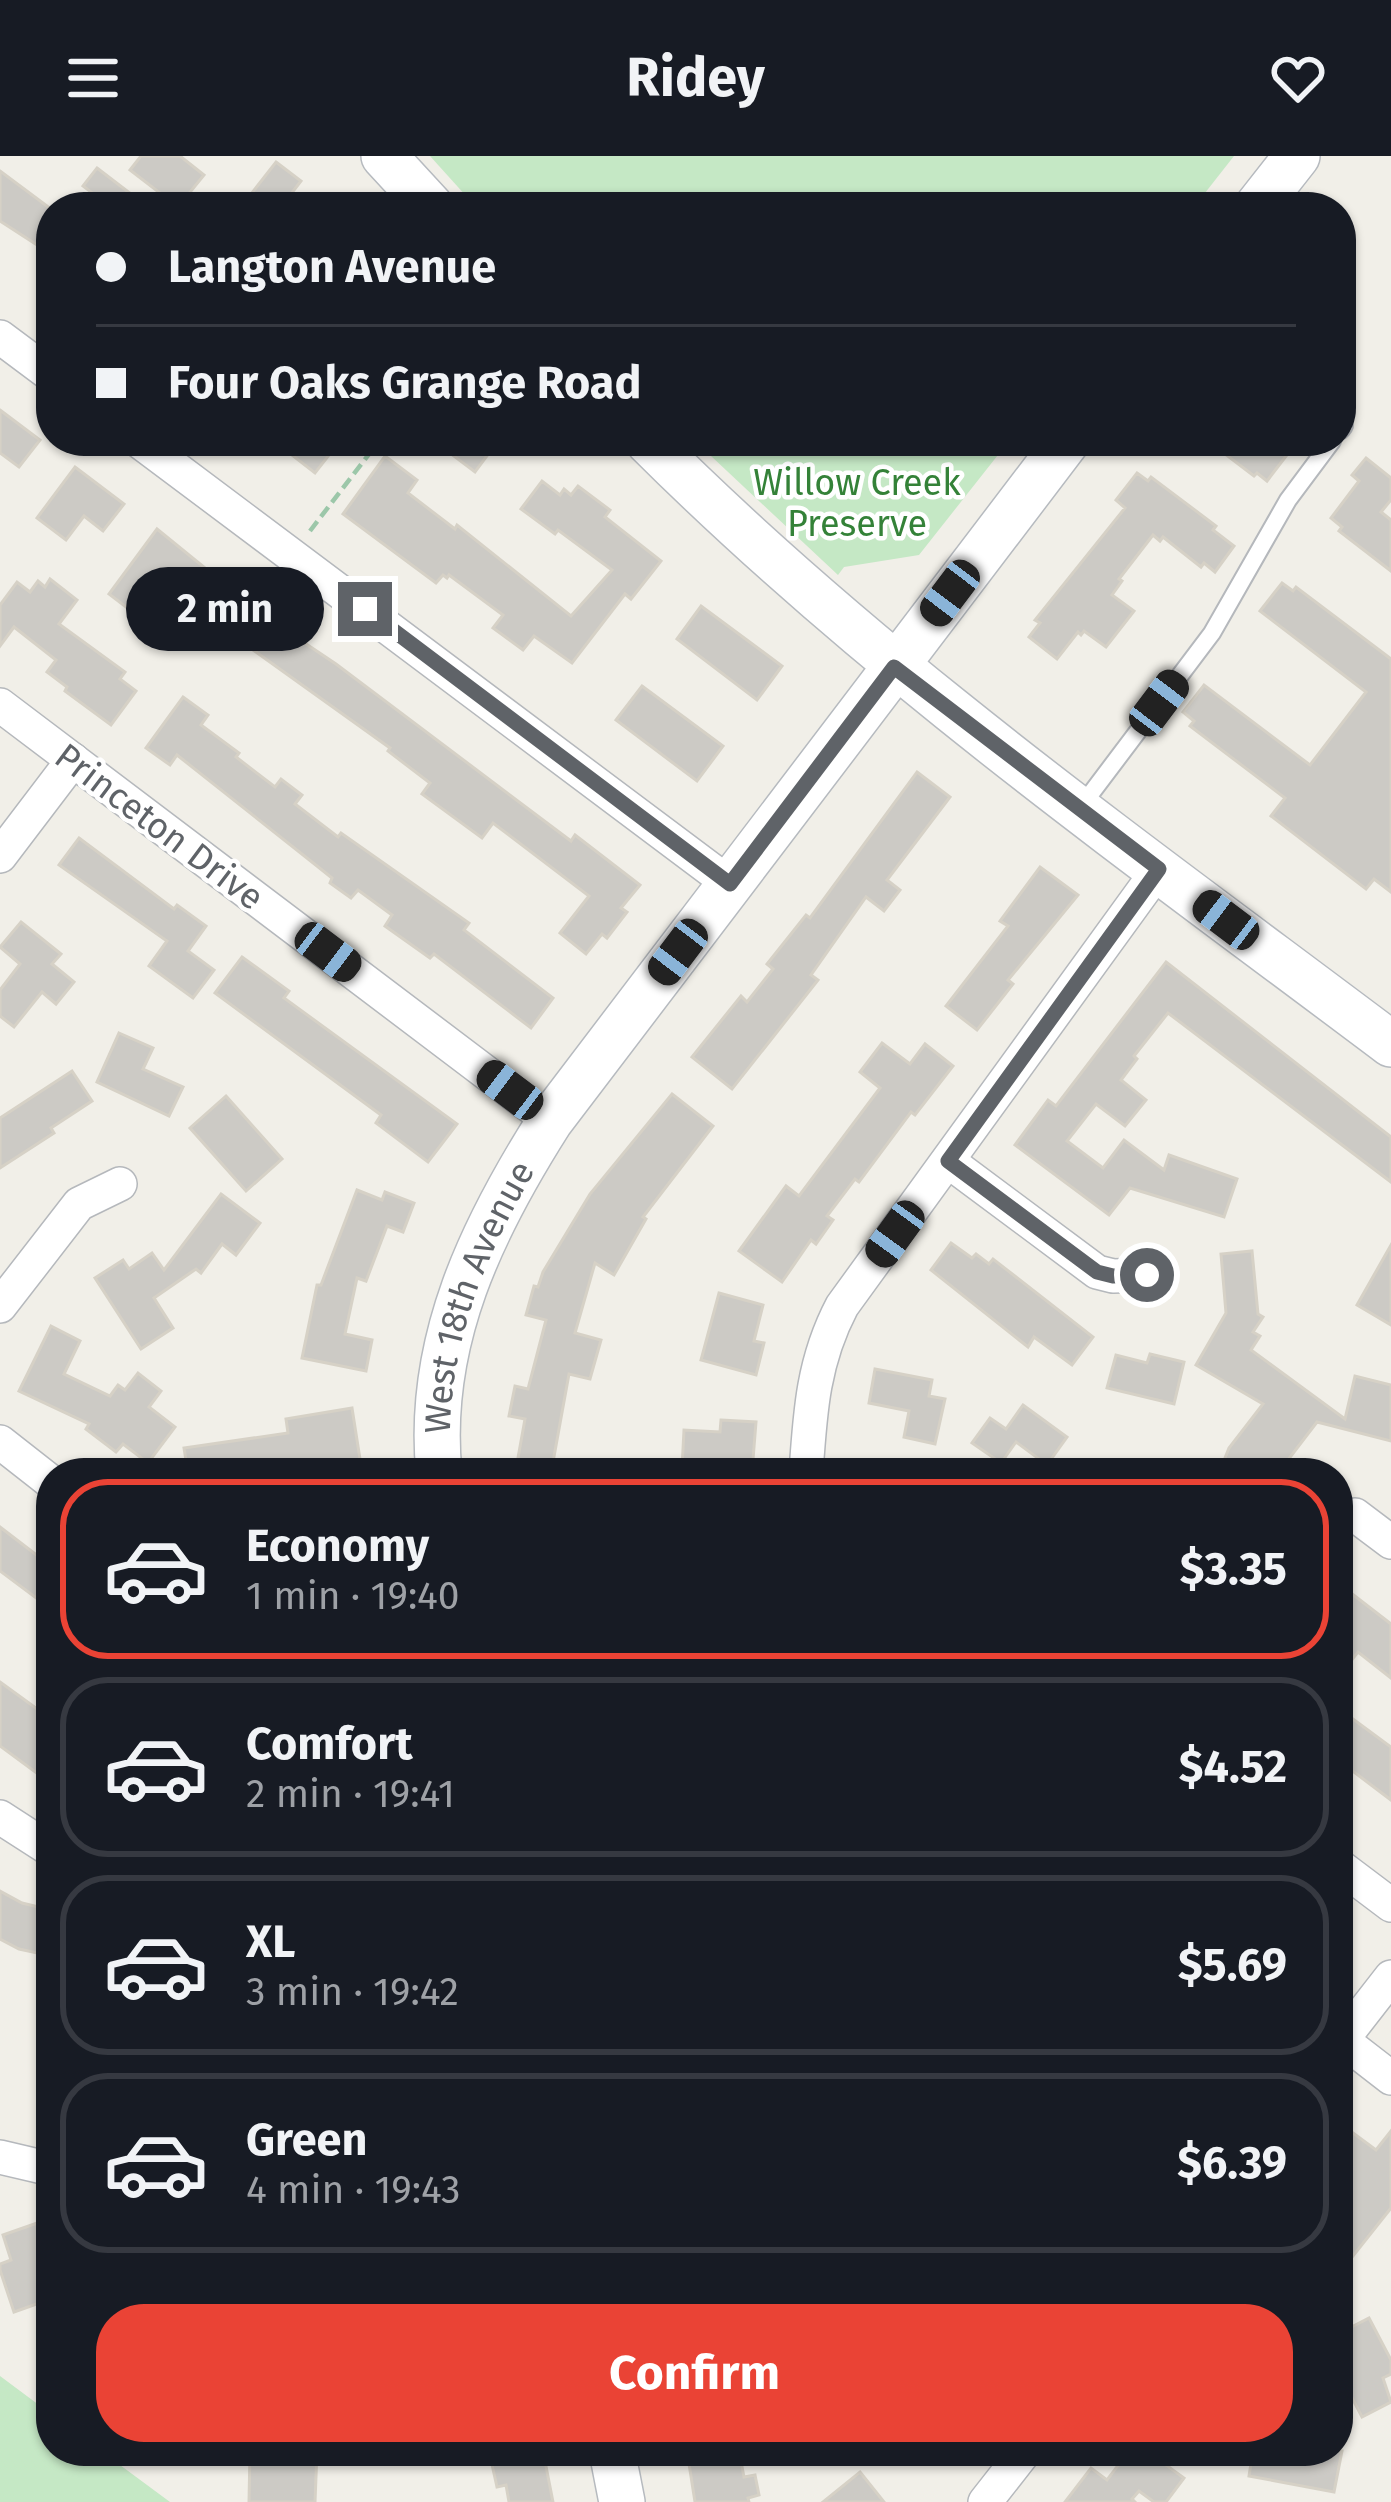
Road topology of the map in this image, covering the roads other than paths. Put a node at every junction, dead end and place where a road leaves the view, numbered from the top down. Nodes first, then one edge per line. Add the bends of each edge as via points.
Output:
1 (384, 156) edge
2 (1297, 156) edge
3 (416, 192) edge
4 (1269, 192) edge
5 (0, 337) edge
6 (36, 364) edge
7 (160, 456) edge
8 (663, 456) edge
9 (1055, 456) edge
10 (1321, 456) edge
11 (894, 667) junction
12 (0, 705) edge
13 (73, 760) junction
14 (1080, 808) junction
15 (0, 856) edge
16 (1159, 869) junction
17 (730, 884) junction
18 (1391, 1044) edge
19 (550, 1121) junction
20 (948, 1161) junction
21 (120, 1184) dead end
22 (1147, 1275) dead end
23 (0, 1306) edge
24 (0, 1442) edge
25 (439, 1458) edge
26 (807, 1458) edge
27 (36, 1470) edge
28 (1354, 1515) dead end
29 (1391, 1542) edge
30 (0, 1817) edge
31 (36, 1840) edge
32 (1353, 1876) edge
33 (1391, 1905) edge
34 (1391, 1977) edge
35 (1353, 2026) edge
36 (1353, 2052) edge
37 (1391, 2078) edge
38 (0, 2157) edge
39 (36, 2166) edge
40 (615, 2466) edge
41 (1013, 2466) edge
42 (622, 2502) edge
43 (985, 2502) edge

1 - 3 street
2 - 4 street
5 - 6 street
7 - 17 street
8 - 11 street
9 - 11 street, West 18th Avenue
10 - 14 lane via 1212,633
11 - 14 street
11 - 17 street, West 18th Avenue
12 - 13 street, Princeton Drive
13 - 15 street
13 - 19 street, Princeton Drive
14 - 16 street
16 - 18 street
16 - 20 street
17 - 19 street, West 18th Avenue
19 - 25 street, West 18th Avenue via 504,1193 464,1281 441,1379
20 - 22 street via 1097,1272
20 - 26 street via 825,1339
21 - 23 street via 79,1204
24 - 27 street
28 - 29 street
30 - 31 street
32 - 33 street
34 - 35 street
36 - 37 street
38 - 39 street
40 - 42 street
41 - 43 street

